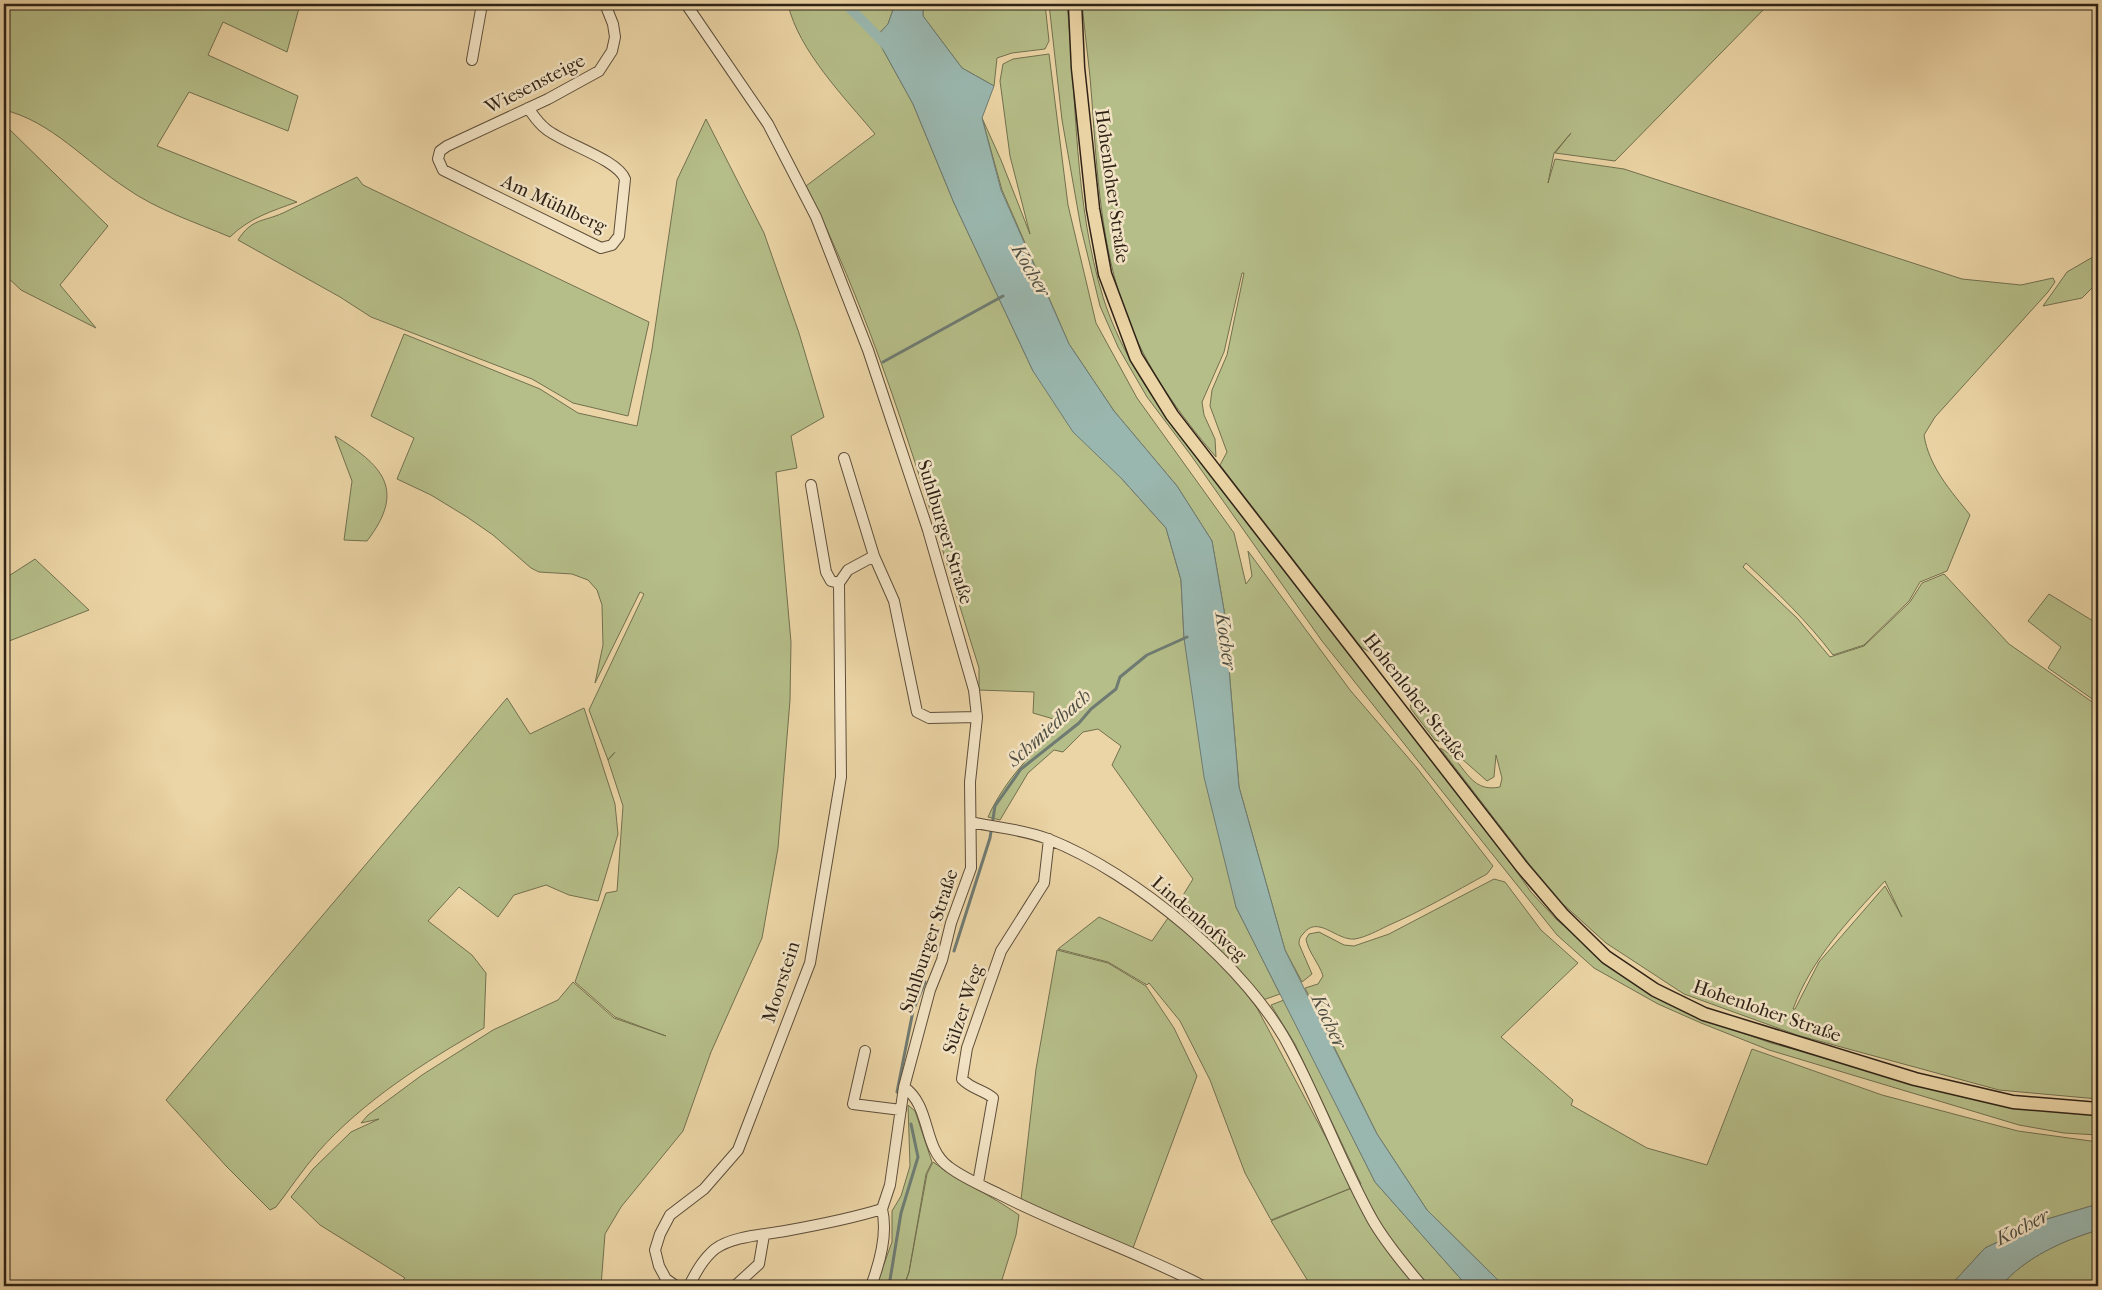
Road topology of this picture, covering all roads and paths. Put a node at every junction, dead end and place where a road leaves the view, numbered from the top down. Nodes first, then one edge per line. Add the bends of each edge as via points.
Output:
1 (482, 4) edge
2 (605, 4) edge
3 (686, 4) edge
4 (1075, 4) edge
5 (472, 60) dead end
6 (528, 108) junction
7 (447, 146) joint
8 (844, 458) dead end
9 (811, 485) dead end
10 (874, 556) junction
11 (839, 583) junction
12 (977, 717) junction
13 (971, 822) junction
14 (1049, 839) junction
15 (865, 1051) dead end
16 (904, 1087) junction
17 (2098, 1109) edge
18 (901, 1110) junction
19 (978, 1183) junction
20 (882, 1209) junction
21 (764, 1235) junction
22 (676, 1286) edge
23 (689, 1286) edge
24 (735, 1286) edge
25 (871, 1286) edge
26 (1203, 1286) edge
27 (1422, 1286) edge

1 - 5 street
2 - 6 street, Wiesensteige via 615,37 607,62 599,71
3 - 12 street, Suhlburger Straße via 768,124 816,218 868,350 928,530 974,690
4 - 17 main road, Hohenloher Straße via 1078,68 1098,243 1114,303 1136,357 1172,415 1522,868 1562,914 1606,957 1655,990 1704,1014 1915,1079 2013,1102
6 - 7 street, Wiesensteige
6 - 7 street, Am Mühlberg via 547,131 623,174 619,236 612,245 601,248 443,170 438,159
8 - 10 street
9 - 11 street via 826,572 831,581
10 - 11 street via 848,570
10 - 12 street via 894,601 917,712 929,718
11 - 22 street, Moorstein via 841,777 810,964 738,1150 704,1189 670,1215 660,1234 655,1250 659,1266 666,1279
12 - 13 street, Suhlburger Straße via 970,782
13 - 14 street, Lindenhofweg via 1022,830
13 - 16 street, Suhlburger Straße via 971,868 930,990
14 - 19 street, Sülzer Weg via 1044,883 1001,951 967,1048 962,1079 993,1098
14 - 27 street, Lindenhofweg via 1088,856 1135,886 1224,959 1292,1050 1341,1159 1374,1221
15 - 18 street via 853,1104
16 - 18 street, Suhlburger Straße
16 - 19 street via 915,1097 924,1114 940,1160
18 - 20 street, Suhlburger Straße via 890,1185
19 - 26 street
20 - 21 street via 851,1219
20 - 25 street via 884,1234
21 - 23 street via 735,1240 716,1248 697,1270
21 - 24 street via 759,1264

